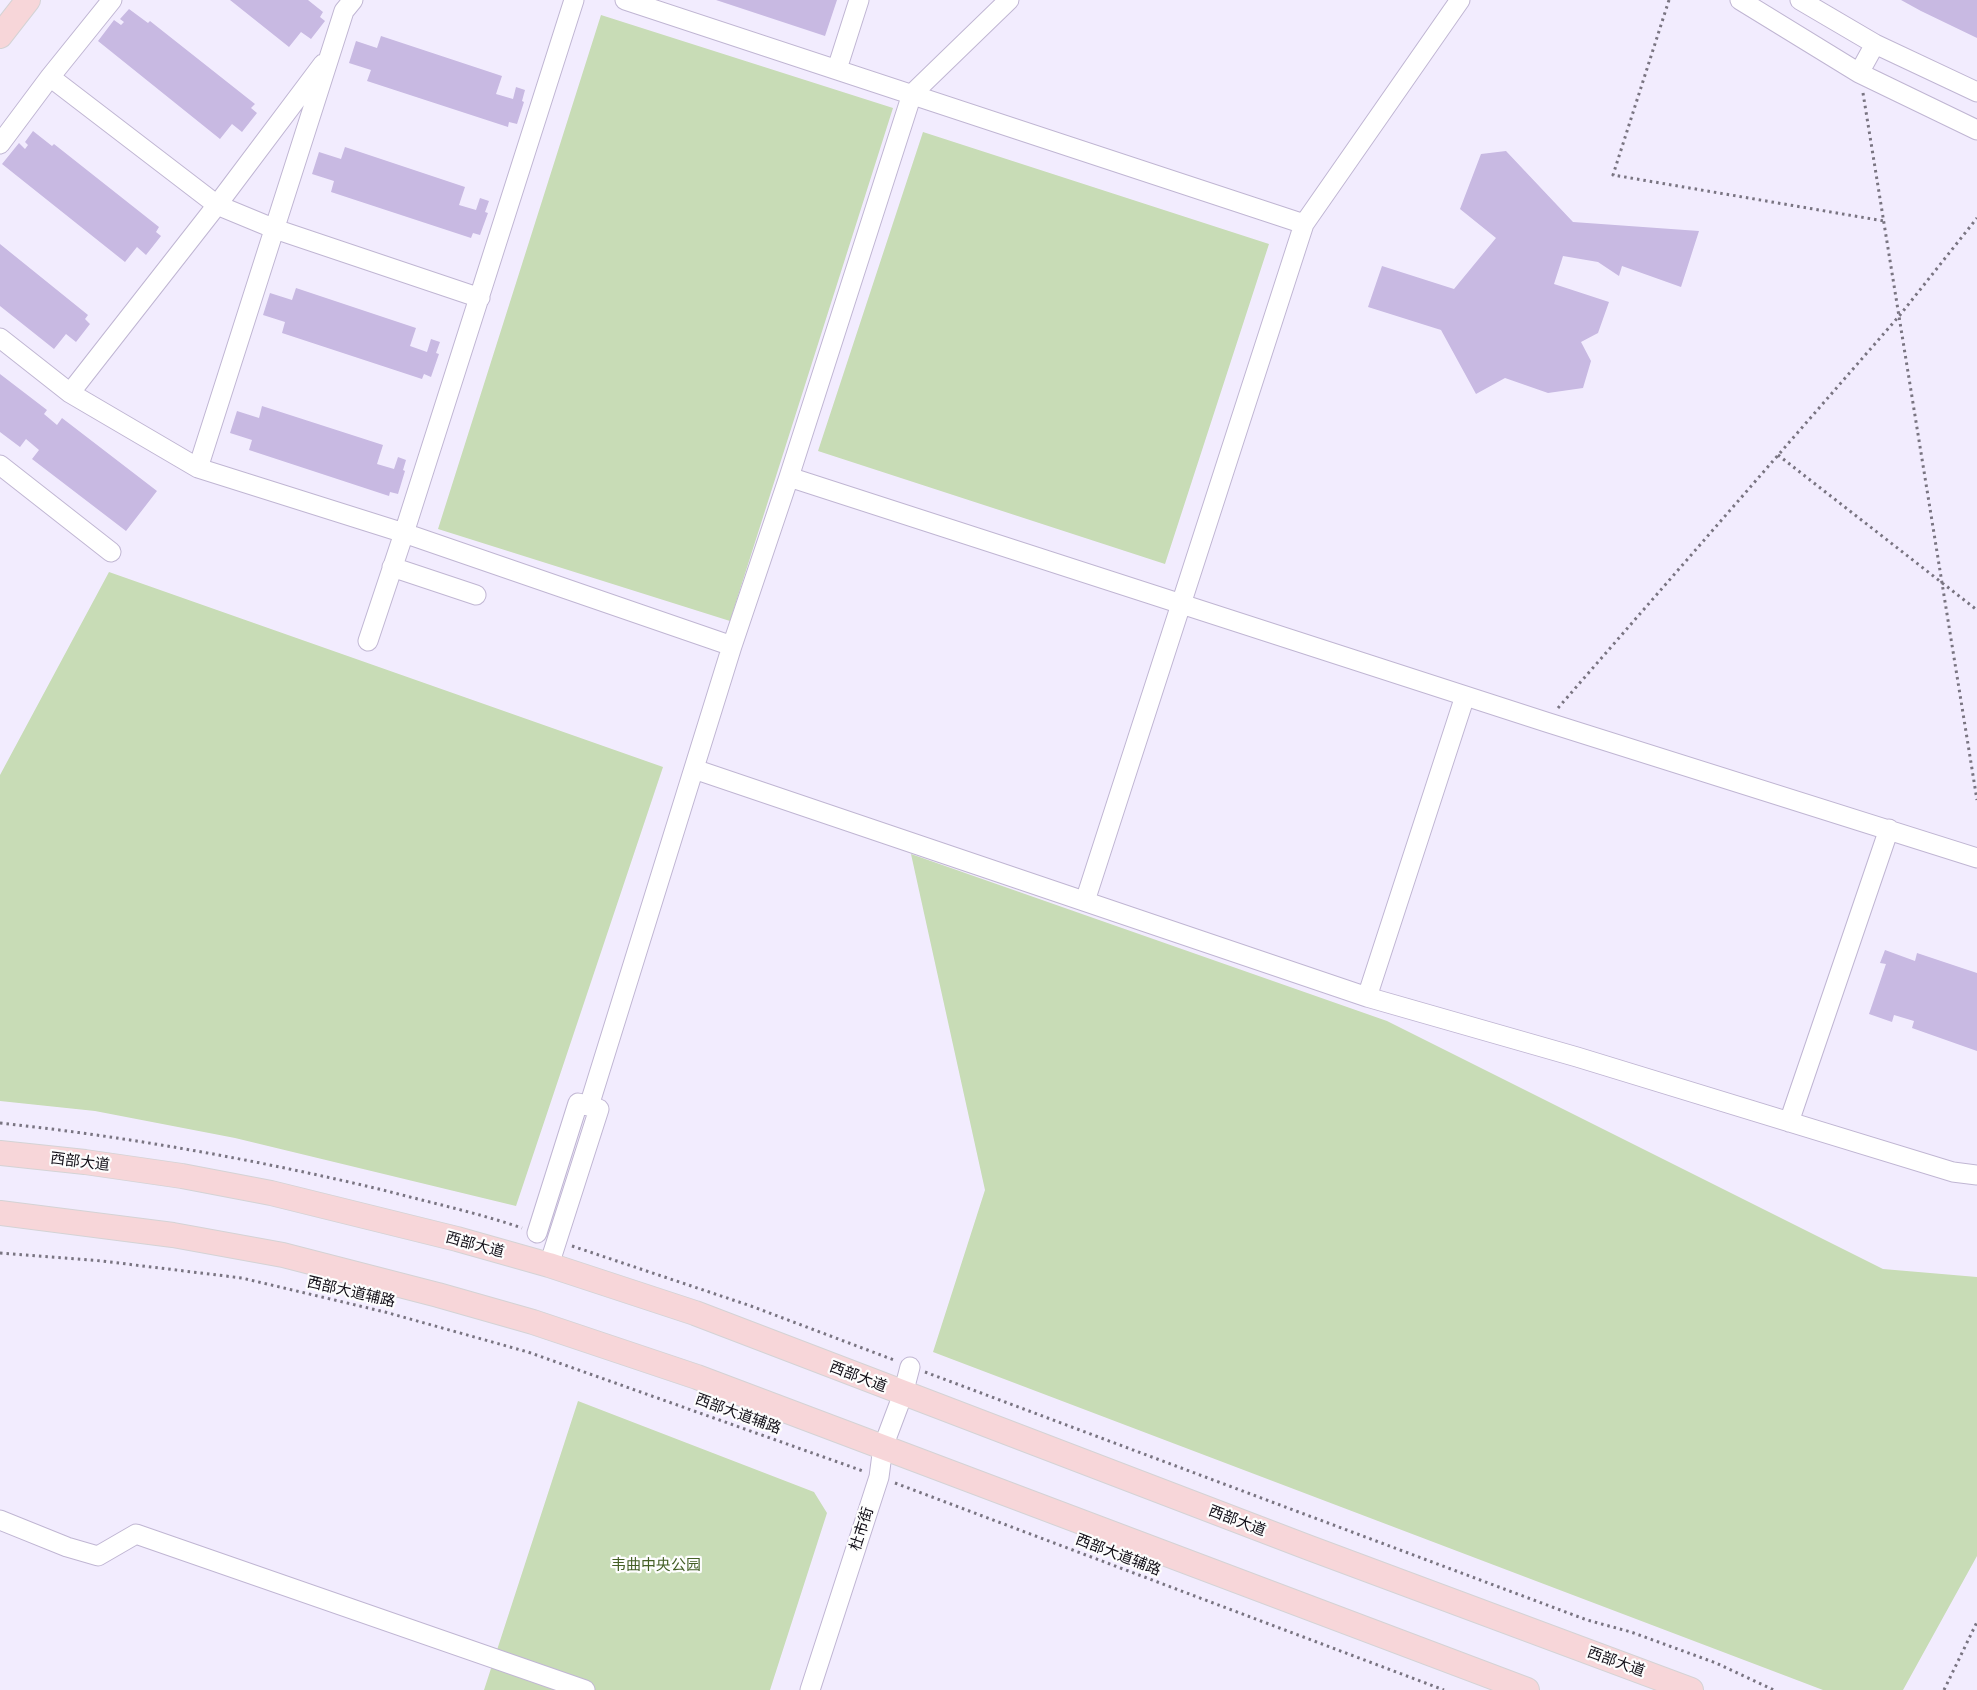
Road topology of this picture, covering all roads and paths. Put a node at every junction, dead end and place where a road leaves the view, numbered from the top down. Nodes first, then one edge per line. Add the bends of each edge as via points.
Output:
1 (28, 0) edge
2 (112, 0) edge
3 (353, 0) edge
4 (574, 0) edge
5 (625, 0) edge
6 (859, 0) edge
7 (1009, 0) edge
8 (1460, 0) edge
9 (1669, 0) edge
10 (1740, 0) edge
11 (1800, 0) edge
12 (0, 36) edge
13 (1875, 44) junction
14 (331, 53) junction
15 (837, 69) junction
16 (1859, 73) junction
17 (50, 77) junction
18 (1977, 92) edge
19 (912, 94) junction
20 (1977, 130) edge
21 (0, 144) edge
22 (217, 204) junction
23 (1977, 218) edge
24 (1884, 221) junction
25 (1304, 224) junction
26 (275, 229) junction
27 (480, 298) junction
28 (1900, 315) junction
29 (0, 338) edge
30 (70, 393) junction
31 (1778, 455) junction
32 (0, 465) edge
33 (198, 468) junction
34 (789, 477) junction
35 (404, 533) junction
36 (111, 552) dead end
37 (392, 568) junction
38 (1943, 584) junction
39 (476, 595) dead end
40 (1181, 604) junction
41 (1977, 610) edge
42 (368, 641) dead end
43 (732, 646) junction
44 (1465, 696) junction
45 (1546, 722) junction
46 (694, 769) junction
47 (1977, 800) edge
48 (1888, 829) junction
49 (1977, 858) edge
50 (1085, 901) junction
51 (1367, 997) junction
52 (589, 1106) junction
53 (1788, 1122) junction
54 (0, 1153) edge
55 (1977, 1175) edge
56 (0, 1213) edge
57 (537, 1233) dead end
58 (0, 1254) edge
59 (549, 1266) junction
60 (910, 1366) dead end
61 (903, 1394) junction
62 (883, 1447) junction
63 (879, 1477) junction
64 (0, 1520) edge
65 (1977, 1622) edge
66 (585, 1690) edge
67 (810, 1690) edge
68 (1444, 1690) edge
69 (1527, 1690) edge
70 (1691, 1690) edge
71 (1944, 1690) edge

1 - 12 main road
2 - 17 street
3 - 14 street via 344,11
4 - 27 street
5 - 15 street
6 - 15 street
7 - 19 street
8 - 25 street
9 - 24 path via 1613,175
10 - 16 street
11 - 13 street
13 - 16 street
13 - 18 street
14 - 22 street
14 - 26 street
15 - 19 street
16 - 20 street
16 - 24 path
17 - 21 street
17 - 22 street
19 - 25 street
19 - 34 street
22 - 26 street
22 - 30 street
23 - 28 path
24 - 28 path
25 - 40 street
26 - 27 street
26 - 33 street
27 - 35 street
28 - 31 path
28 - 38 path
29 - 30 street
30 - 33 street
31 - 38 path
31 - 45 path
32 - 36 street
33 - 35 street
34 - 40 street
34 - 43 street
35 - 37 street
35 - 43 street
37 - 39 street
37 - 42 street
38 - 41 path
38 - 47 path
40 - 44 street
40 - 50 street
43 - 46 street
44 - 45 street
44 - 51 street
45 - 48 street
46 - 50 street
46 - 52 street
48 - 49 street
48 - 53 street
50 - 51 street
51 - 53 street
52 - 57 street via 578,1103
52 - 59 street via 599,1109
53 - 55 street via 1952,1172
54 - 59 main road, 西部大道 via 163,1173 271,1193 457,1239
56 - 62 main road via 173,1235 283,1256 438,1295 617,1349
58 - 63 path, 西部大道辅路 via 102,1261 242,1278 385,1312 528,1352
59 - 61 main road, 西部大道 via 695,1314
60 - 61 street, 杜市街
61 - 62 street, 杜市街
61 - 70 main road, 西部大道
62 - 63 street, 杜市街
62 - 69 main road
63 - 67 street, 杜市街
63 - 68 path, 西部大道辅路
64 - 66 street via 98,1556 136,1534
65 - 71 path

